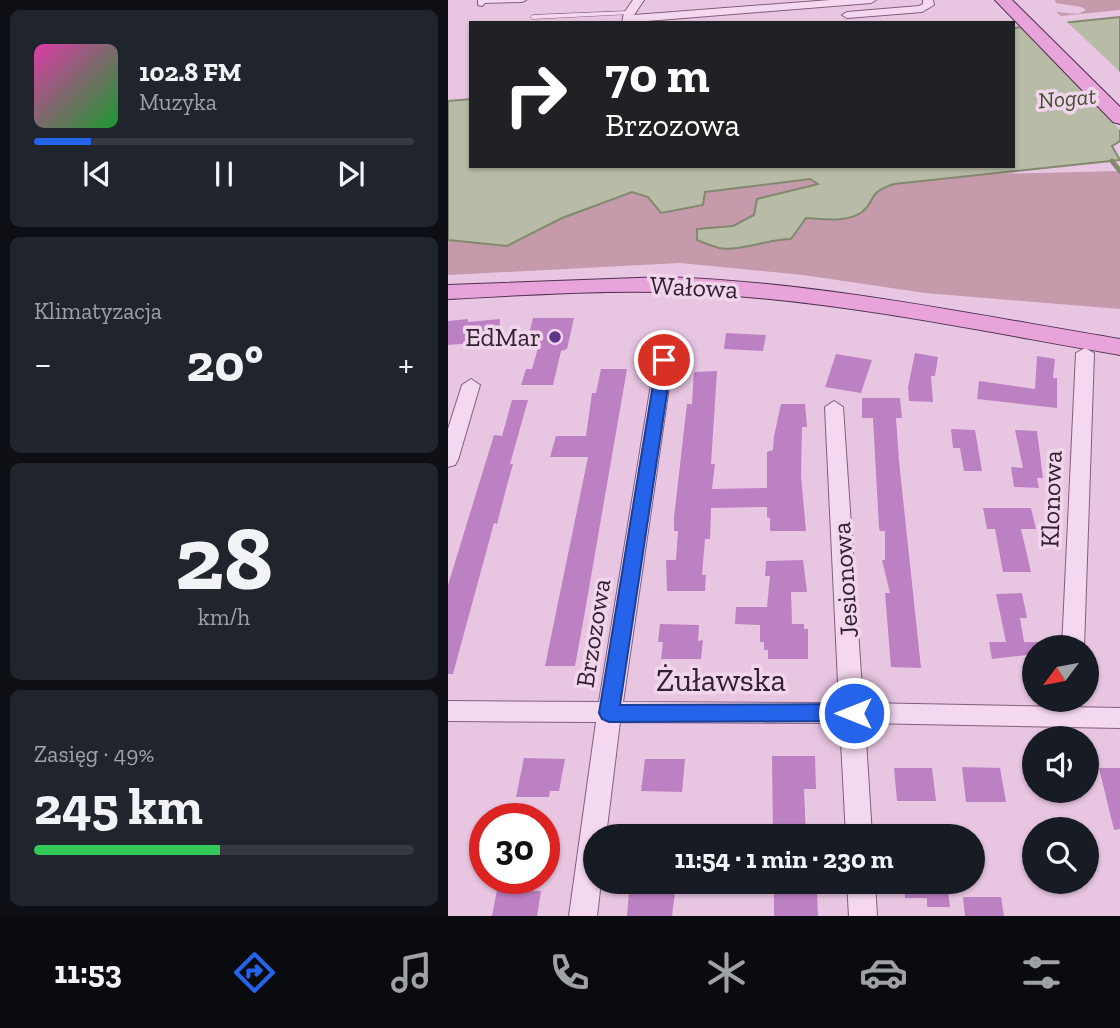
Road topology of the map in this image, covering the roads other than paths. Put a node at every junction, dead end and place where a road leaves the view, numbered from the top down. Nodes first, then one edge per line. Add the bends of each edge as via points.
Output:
1 (522, 0) edge
2 (639, 0) edge
3 (871, 0) edge
4 (928, 0) edge
5 (1003, 0) edge
6 (1023, 0) edge
7 (483, 1) edge
8 (832, 16) dead end
9 (533, 17) dead end
10 (628, 18) edge
11 (780, 20) dead end
12 (766, 21) edge
13 (1120, 94) edge
14 (1120, 118) edge
15 (448, 292) edge
16 (938, 315) junction
17 (1120, 329) edge
18 (1120, 347) edge
19 (1085, 354) dead end
20 (664, 360) dead end
21 (471, 385) dead end
22 (834, 407) dead end
23 (448, 460) edge
24 (1074, 635) edge
25 (1022, 709) edge
26 (448, 711) edge
27 (1091, 712) edge
28 (609, 713) junction
29 (854, 713) junction
30 (1120, 718) edge
31 (859, 824) edge
32 (862, 894) edge
33 (583, 916) edge
34 (863, 916) edge

1 - 7 street
2 - 10 street
3 - 10 street
4 - 8 street via 929,5 922,9
5 - 14 main road
6 - 13 main road
9 - 10 lane
11 - 12 street
15 - 16 main road, Wałowa via 573,285 692,286 783,293
16 - 17 main road, Wałowa
16 - 18 main road, Wałowa
19 - 24 street, Klonowa
20 - 28 street, Brzozowa
21 - 23 street
22 - 29 street, Jesionowa
25 - 29 street, Żuławska
26 - 28 street, Żuławska
27 - 30 street, Żuławska
28 - 29 street, Żuławska
28 - 33 street, Brzozowa
29 - 31 street, Jesionowa
32 - 34 street

